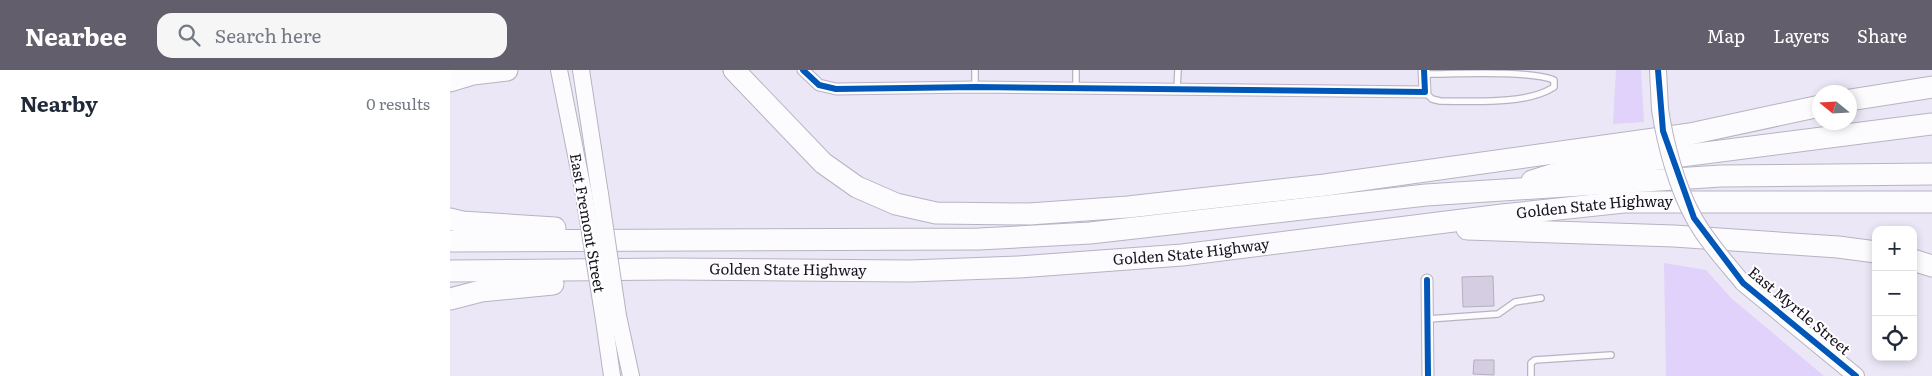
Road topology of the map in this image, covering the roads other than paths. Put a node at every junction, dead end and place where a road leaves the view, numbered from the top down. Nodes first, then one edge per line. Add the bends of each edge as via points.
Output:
1 (507, 70) edge
2 (559, 70) edge
3 (581, 70) edge
4 (734, 70) edge
5 (803, 70) edge
6 (974, 70) edge
7 (1076, 70) edge
8 (1178, 70) edge
9 (1658, 70) edge
10 (1424, 72) edge
11 (450, 81) edge
12 (974, 87) junction
13 (1932, 87) edge
14 (1076, 88) junction
15 (1177, 89) junction
16 (1424, 92) junction
17 (1857, 99) edge
18 (1812, 108) edge
19 (1932, 124) edge
20 (1932, 174) edge
21 (1493, 192) junction
22 (1932, 202) edge
23 (450, 219) edge
24 (1414, 226) junction
25 (450, 241) edge
26 (594, 241) junction
27 (1872, 251) edge
28 (1917, 261) edge
29 (1932, 266) edge
30 (671, 269) junction
31 (450, 271) edge
32 (1427, 280) dead end
33 (1541, 298) dead end
34 (450, 300) edge
35 (611, 318) junction
36 (1428, 319) junction
37 (1610, 355) dead end
38 (612, 376) edge
39 (631, 376) edge
40 (1428, 376) edge
41 (1531, 376) edge
42 (1856, 376) edge

1 - 11 highway via 473,74
2 - 35 main road, East Fremont Street, bridge
3 - 35 main road, East Fremont Street, bridge via 600,194
4 - 18 highway via 823,163 857,187 896,204 936,213 1029,214 1128,207 1325,185 1690,134
5 - 12 street via 819,84 836,90
6 - 12 lane
7 - 14 lane
8 - 15 lane
9 - 42 main road, East Myrtle Street, bridge via 1663,131 1694,218 1743,283
10 - 16 street
10 - 16 lane via 1545,76 1554,80 1554,88 1546,93 1512,99 1440,101
12 - 14 street
13 - 17 highway
14 - 15 street
15 - 16 street
19 - 21 highway via 1564,171
20 - 21 highway, Golden State Highway via 1720,176
21 - 26 highway, Golden State Highway via 1426,195 1090,233 979,239
22 - 24 highway, Golden State Highway via 1624,202
23 - 26 highway via 575,230
24 - 27 highway via 1504,232 1674,236
24 - 30 highway, Golden State Highway via 1182,256 1081,264 910,271
25 - 26 highway, Golden State Highway
28 - 29 highway
30 - 31 highway, Golden State Highway
30 - 34 highway via 636,281 526,285 481,291
32 - 36 street
33 - 36 lane via 1515,302 1498,314
35 - 38 main road, East Fremont Street
35 - 39 main road, East Fremont Street
36 - 40 street
37 - 41 lane via 1535,360 1531,363

